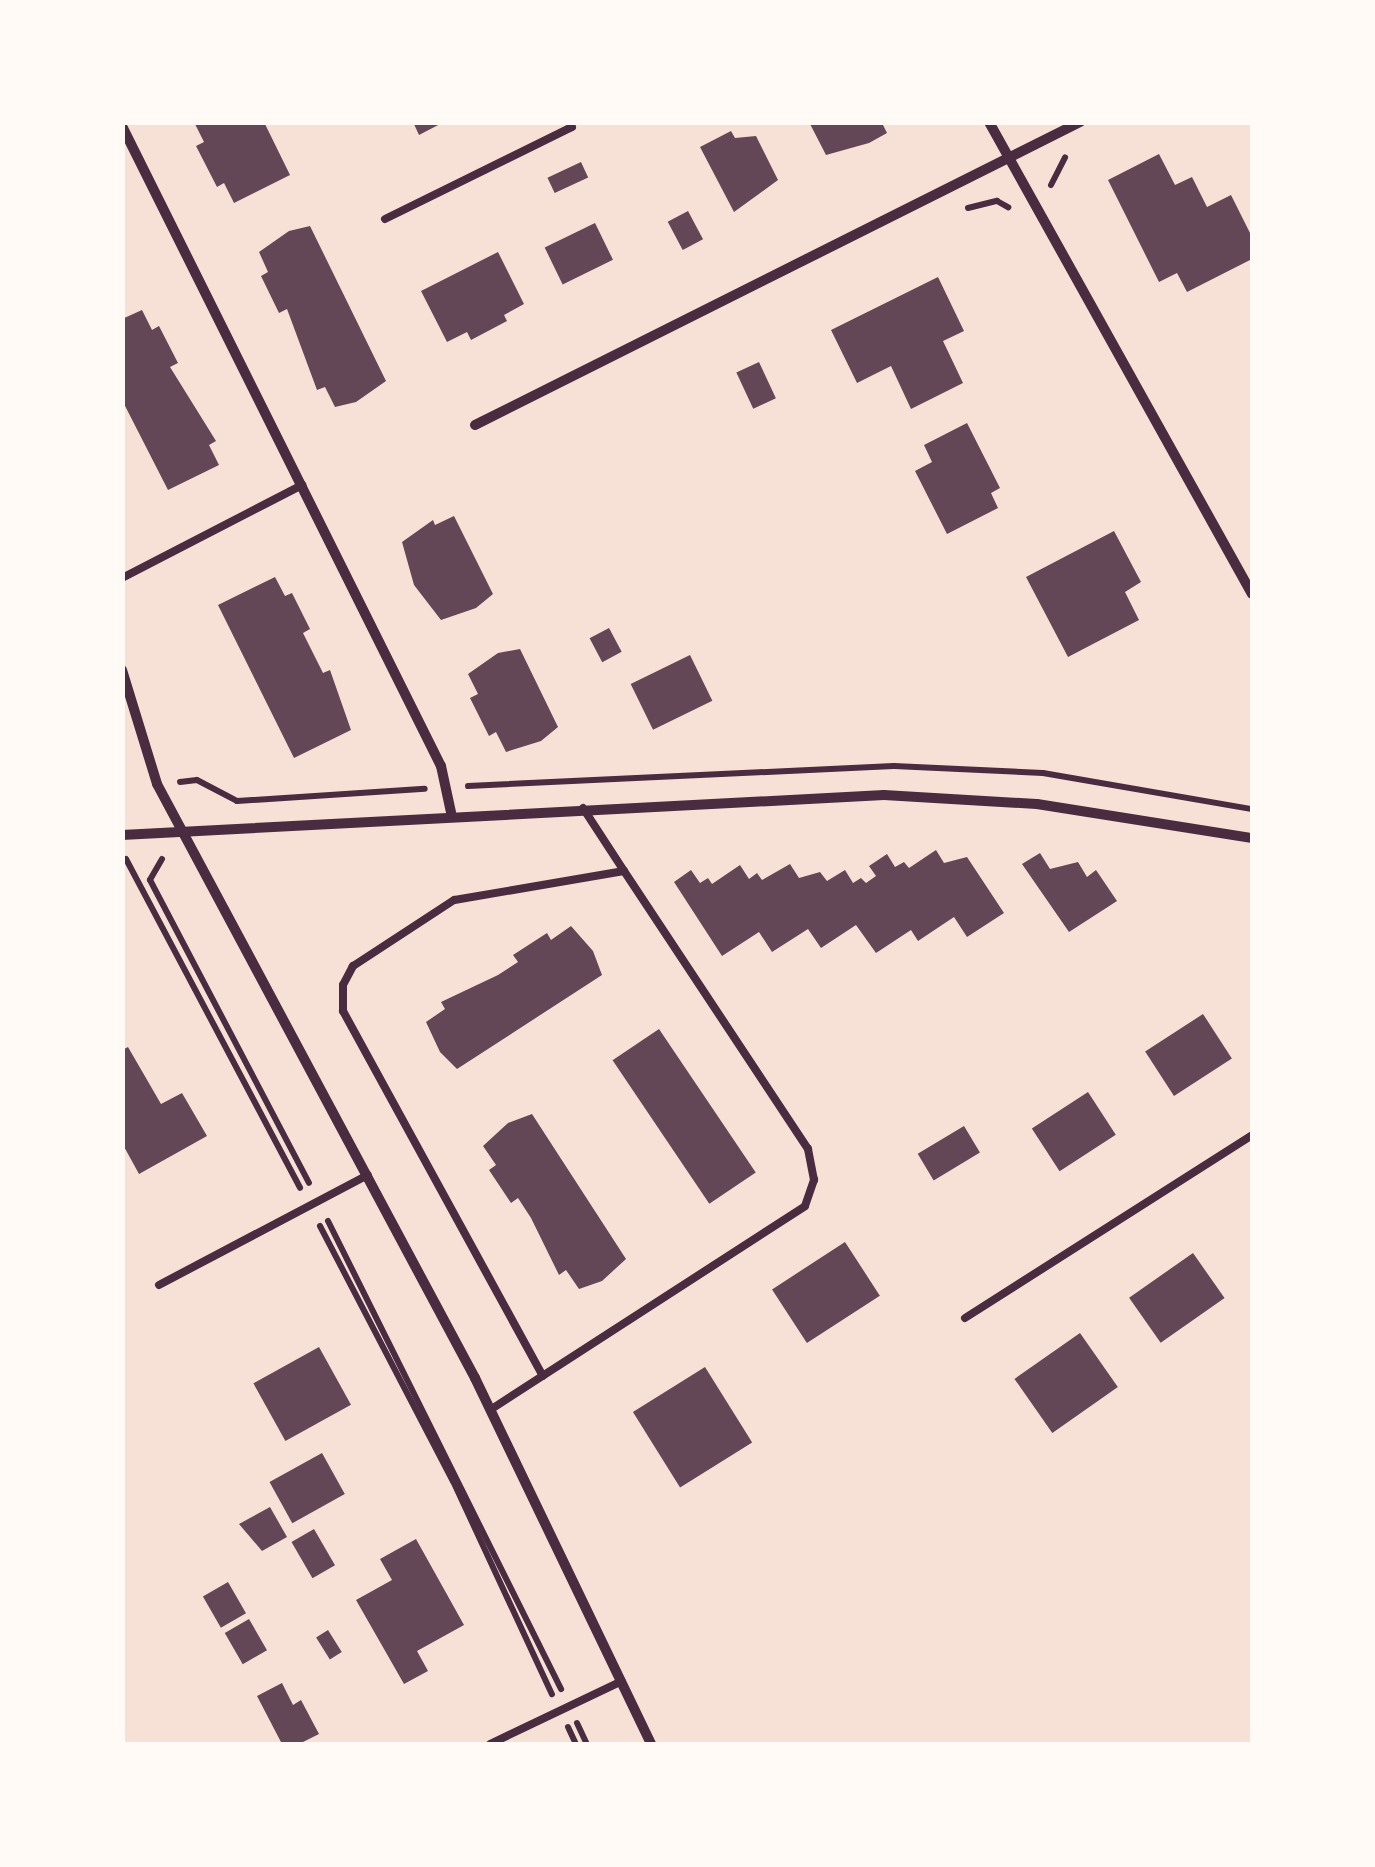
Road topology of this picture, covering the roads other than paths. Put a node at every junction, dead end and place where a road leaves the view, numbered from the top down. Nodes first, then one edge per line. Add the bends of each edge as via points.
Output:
1 (570, 122) edge
2 (989, 122) edge
3 (1080, 122) edge
4 (122, 126) edge
5 (1009, 159) junction
6 (385, 219) dead end
7 (475, 425) dead end
8 (302, 486) junction
9 (122, 578) edge
10 (1252, 594) edge
11 (122, 670) edge
12 (583, 808) junction
13 (452, 817) junction
14 (185, 830) junction
15 (122, 835) edge
16 (1252, 838) edge
17 (624, 870) junction
18 (1252, 1134) edge
19 (368, 1176) junction
20 (159, 1286) dead end
21 (964, 1318) dead end
22 (543, 1376) junction
23 (490, 1410) junction
24 (622, 1681) junction
25 (490, 1744) edge
26 (651, 1744) edge

1 - 6 lane via 572,128
2 - 5 street
3 - 5 street
4 - 8 street
5 - 7 street
5 - 10 street
8 - 9 lane
8 - 13 street via 441,766
11 - 14 street via 157,784
12 - 13 street
12 - 16 street via 817,796 961,797 1156,819
12 - 17 lane
13 - 14 street
14 - 15 street
14 - 19 street
17 - 22 lane via 808,1149 814,1180 805,1206
17 - 22 lane via 454,900 353,966 344,985 344,1011
18 - 21 lane
19 - 20 lane
19 - 23 street
22 - 23 lane
23 - 24 street
24 - 25 lane
24 - 26 street

